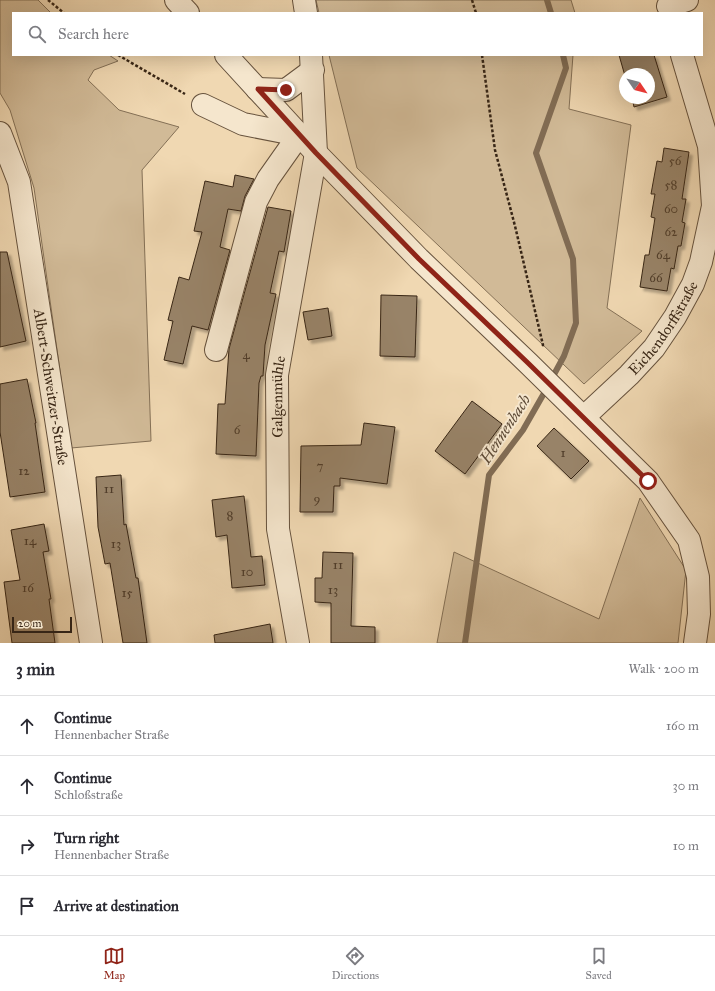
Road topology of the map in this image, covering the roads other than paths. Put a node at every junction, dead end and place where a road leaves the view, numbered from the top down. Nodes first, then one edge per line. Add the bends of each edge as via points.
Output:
1 (176, 0) edge
2 (304, 0) edge
3 (187, 12) edge
4 (306, 12) edge
5 (227, 56) edge
6 (682, 56) edge
7 (312, 63) edge
8 (258, 89) junction
9 (203, 105) road end
10 (300, 135) junction
11 (2, 142) edge
12 (316, 153) junction
13 (708, 265) edge
14 (216, 350) dead end
15 (584, 417) junction
16 (706, 579) edge
17 (91, 643) edge
18 (298, 643) edge
19 (695, 643) edge

1 - 3 street
2 - 4 street
5 - 8 street
6 - 13 street, Eichendorffstraße via 709,146 713,206
7 - 8 street via 286,90
7 - 12 street, Galgenmühle
8 - 10 street
9 - 10 street via 243,124
10 - 12 street
10 - 14 street via 268,179 256,202
11 - 17 street, Albert-Schweitzer-Straße via 19,182
12 - 15 street via 419,259
12 - 18 street, Galgenmühle via 277,375 278,529
13 - 15 street, Eichendorffstraße via 693,284 654,348
15 - 16 street via 648,481 689,540
16 - 19 street

